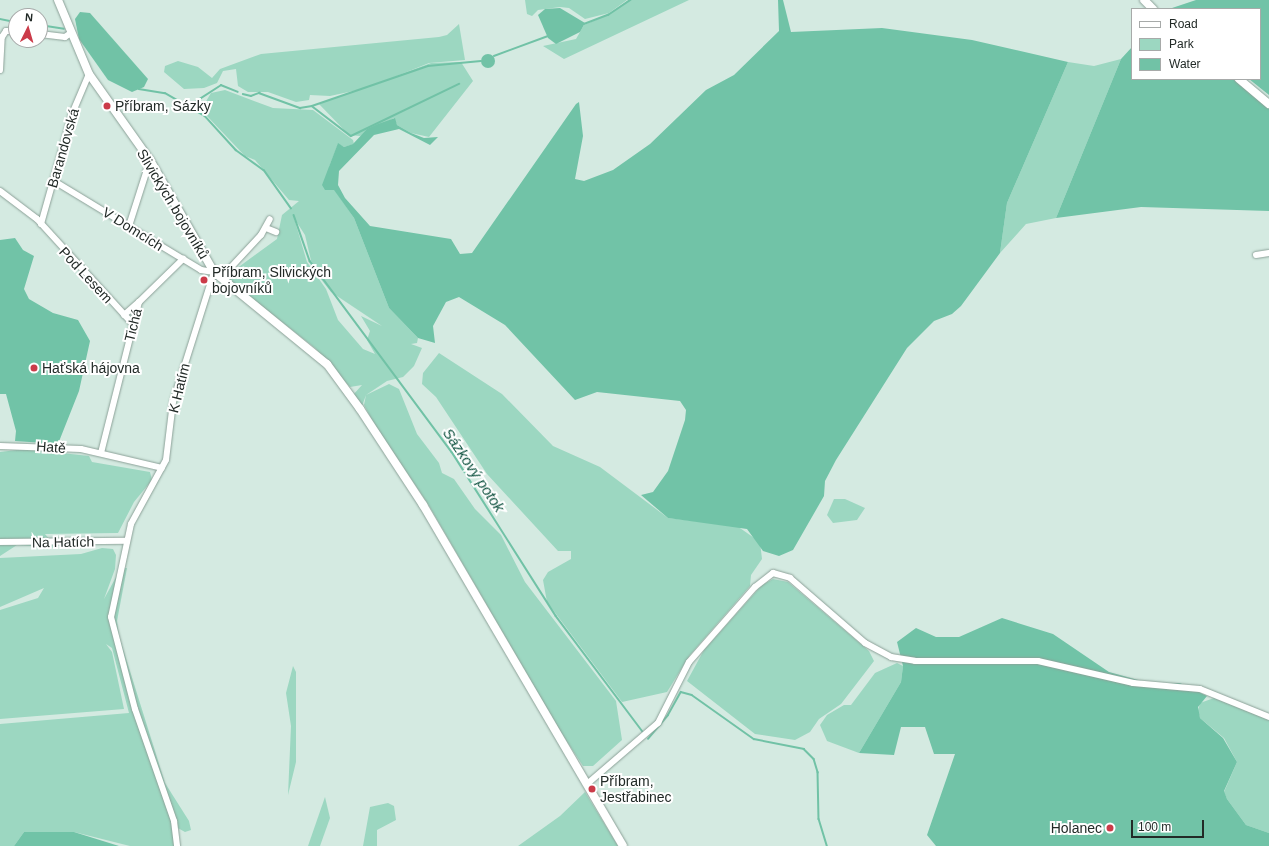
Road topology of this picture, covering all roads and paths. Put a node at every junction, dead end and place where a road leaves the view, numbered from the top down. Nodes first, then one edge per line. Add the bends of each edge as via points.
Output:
1 (1144, 0) edge
2 (59, 3) edge
3 (1152, 8) edge
4 (8, 33) edge
5 (71, 33) junction
6 (48, 35) edge
7 (0, 70) edge
8 (89, 74) junction
9 (1240, 80) edge
10 (1269, 104) edge
11 (150, 160) junction
12 (54, 180) junction
13 (0, 192) edge
14 (270, 219) dead end
15 (41, 224) junction
16 (130, 226) junction
17 (266, 228) junction
18 (276, 232) dead end
19 (1269, 253) edge
20 (1256, 255) dead end
21 (183, 259) junction
22 (214, 272) junction
23 (221, 278) junction
24 (139, 302) junction
25 (124, 315) junction
26 (133, 324) junction
27 (0, 446) edge
28 (101, 454) junction
29 (162, 468) junction
30 (126, 541) junction
31 (0, 542) edge
32 (1269, 717) edge
33 (587, 784) junction
34 (178, 846) edge
35 (623, 846) edge

1 - 3 street
2 - 5 street, Slivických bojovníků
4 - 7 street via 4,33
5 - 6 street via 65,37
5 - 8 street, Slivických bojovníků
8 - 11 street, Slivických bojovníků
8 - 12 street, Barandovská via 72,114
9 - 10 street
11 - 16 street
11 - 22 street, Slivických bojovníků
12 - 15 street, Barandovská
12 - 16 street, V Domcích
13 - 15 street, Pod Lesem
14 - 17 street
15 - 25 street, Pod Lesem
16 - 21 street, V Domcích
17 - 18 street
17 - 23 street
19 - 20 street
21 - 22 street, V Domcích via 201,270
21 - 24 street, Tichá
22 - 23 street, Slivických bojovníků
22 - 29 street, K Hatím via 173,402 171,437
23 - 33 street, Slivických bojovníků via 313,353 338,377 423,505
24 - 25 street
24 - 26 street, Tichá
25 - 26 street, Pod Lesem
26 - 28 street, Tichá
27 - 28 street, Hatě via 56,446
28 - 29 street
29 - 30 street, K Hatím via 135,513
30 - 31 street, Na Hatích
30 - 34 street, K Hatím via 113,606 113,633 144,741 174,821
32 - 33 street via 1200,689 1134,683 1038,661 915,661 891,657 865,643 790,578 773,573 755,587 689,662 658,723
33 - 35 street, Slivických bojovníků

